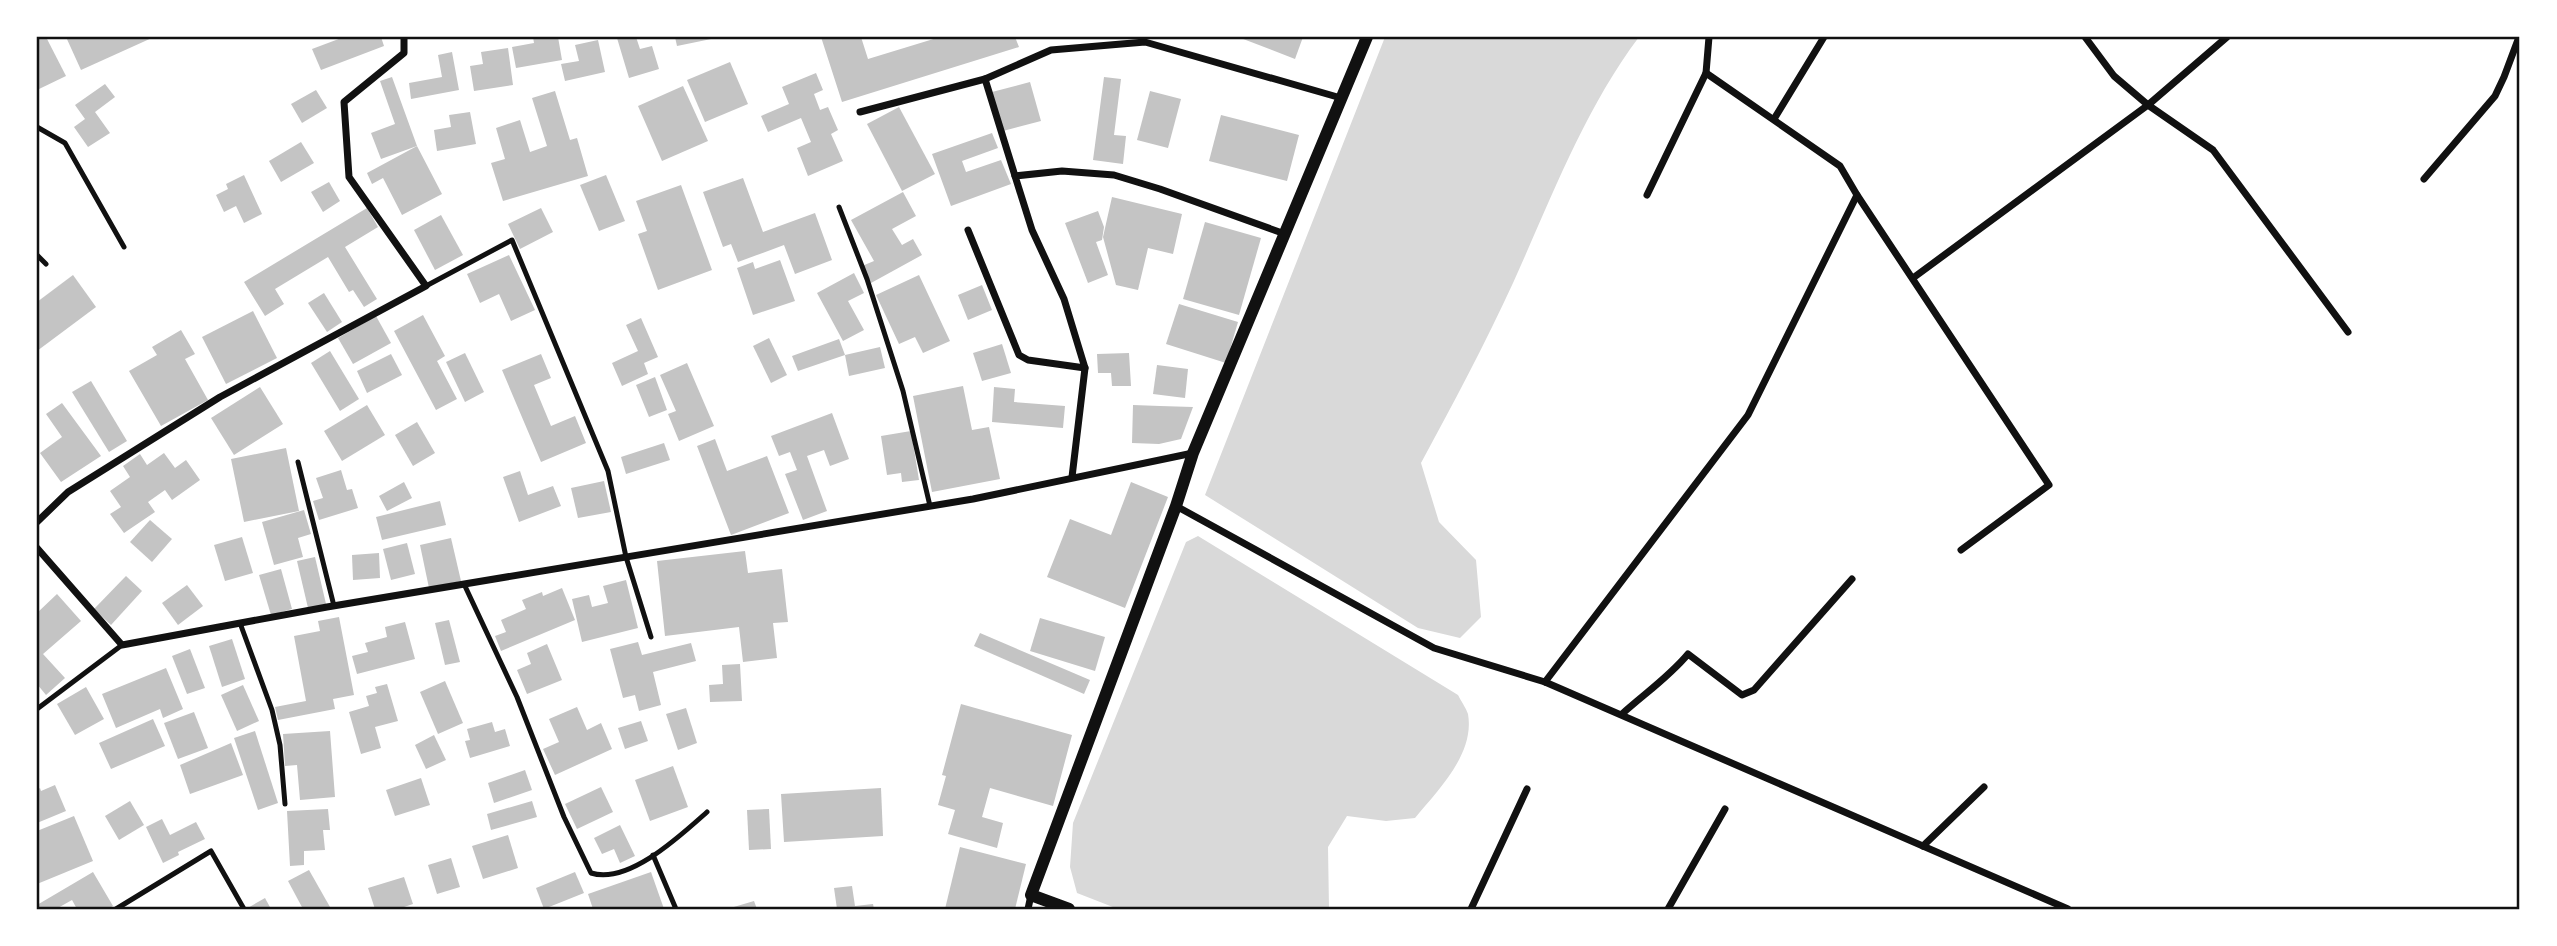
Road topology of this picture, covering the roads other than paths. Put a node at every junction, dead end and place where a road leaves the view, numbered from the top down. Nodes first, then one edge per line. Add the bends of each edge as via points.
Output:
1 (404, 37) edge
2 (1367, 37) edge
3 (1709, 37) edge
4 (1824, 37) edge
5 (2085, 37) edge
6 (2227, 37) edge
7 (2519, 37) edge
8 (1706, 73) junction
9 (985, 79) junction
10 (1341, 98) junction
11 (2148, 105) junction
12 (860, 112) dead end
13 (1774, 119) junction
14 (37, 127) edge
15 (1015, 176) junction
16 (2424, 179) dead end
17 (1647, 195) dead end
18 (1857, 195) junction
19 (839, 207) dead end
20 (968, 230) dead end
21 (1284, 234) junction
22 (124, 247) dead end
23 (37, 255) edge
24 (46, 264) dead end
25 (1913, 278) junction
26 (426, 286) junction
27 (2348, 332) dead end
28 (1085, 368) junction
29 (1193, 453) junction
30 (298, 462) dead end
31 (1072, 477) junction
32 (930, 506) junction
33 (1176, 506) junction
34 (37, 522) edge
35 (37, 548) edge
36 (1961, 550) dead end
37 (626, 557) junction
38 (1852, 579) dead end
39 (464, 584) junction
40 (334, 606) junction
41 (240, 623) junction
42 (651, 637) dead end
43 (122, 645) junction
44 (1545, 682) junction
45 (37, 709) edge
46 (1622, 714) junction
47 (1984, 787) dead end
48 (1527, 789) dead end
49 (285, 804) dead end
50 (1725, 809) dead end
51 (707, 812) dead end
52 (1923, 846) junction
53 (653, 855) junction
54 (1031, 895) junction
55 (116, 909) edge
56 (244, 909) edge
57 (676, 909) edge
58 (1028, 909) edge
59 (1069, 909) edge
60 (1471, 909) edge
61 (1668, 909) edge
62 (2068, 909) edge

1 - 26 street via 404,53 344,102 349,177
2 - 10 street
3 - 8 street
4 - 13 street
5 - 11 street via 2114,76
6 - 11 street
7 - 16 street via 2495,96
8 - 13 street
8 - 17 street
9 - 10 street via 1051,50 1145,42
9 - 12 street
9 - 15 street
10 - 21 street
11 - 25 street
11 - 27 street via 2213,150
13 - 18 street via 1840,166
14 - 22 lane via 65,143
15 - 21 street via 1062,171 1114,175
15 - 28 street via 1032,230 1064,299
18 - 25 street
18 - 44 street via 1748,415
19 - 32 lane via 903,391
20 - 28 street via 1019,355
21 - 29 street
23 - 24 lane
25 - 36 street via 2049,485
26 - 34 street via 220,397 68,492
26 - 37 lane via 512,240 608,471
28 - 31 street
29 - 31 street
29 - 33 street
30 - 40 lane
31 - 32 street
32 - 37 street
33 - 44 street via 1434,648
33 - 54 street
35 - 43 street
37 - 39 street
37 - 42 lane
38 - 46 street via 1754,690 1742,695 1688,654
39 - 40 street
39 - 53 lane via 591,873 604,877
40 - 41 street
41 - 43 street
41 - 49 lane via 275,721
43 - 45 lane
44 - 46 street
46 - 52 street
47 - 52 street
48 - 60 street
50 - 61 street
51 - 53 lane
52 - 62 street
53 - 57 lane
54 - 58 street
54 - 59 street
55 - 56 lane via 211,851

